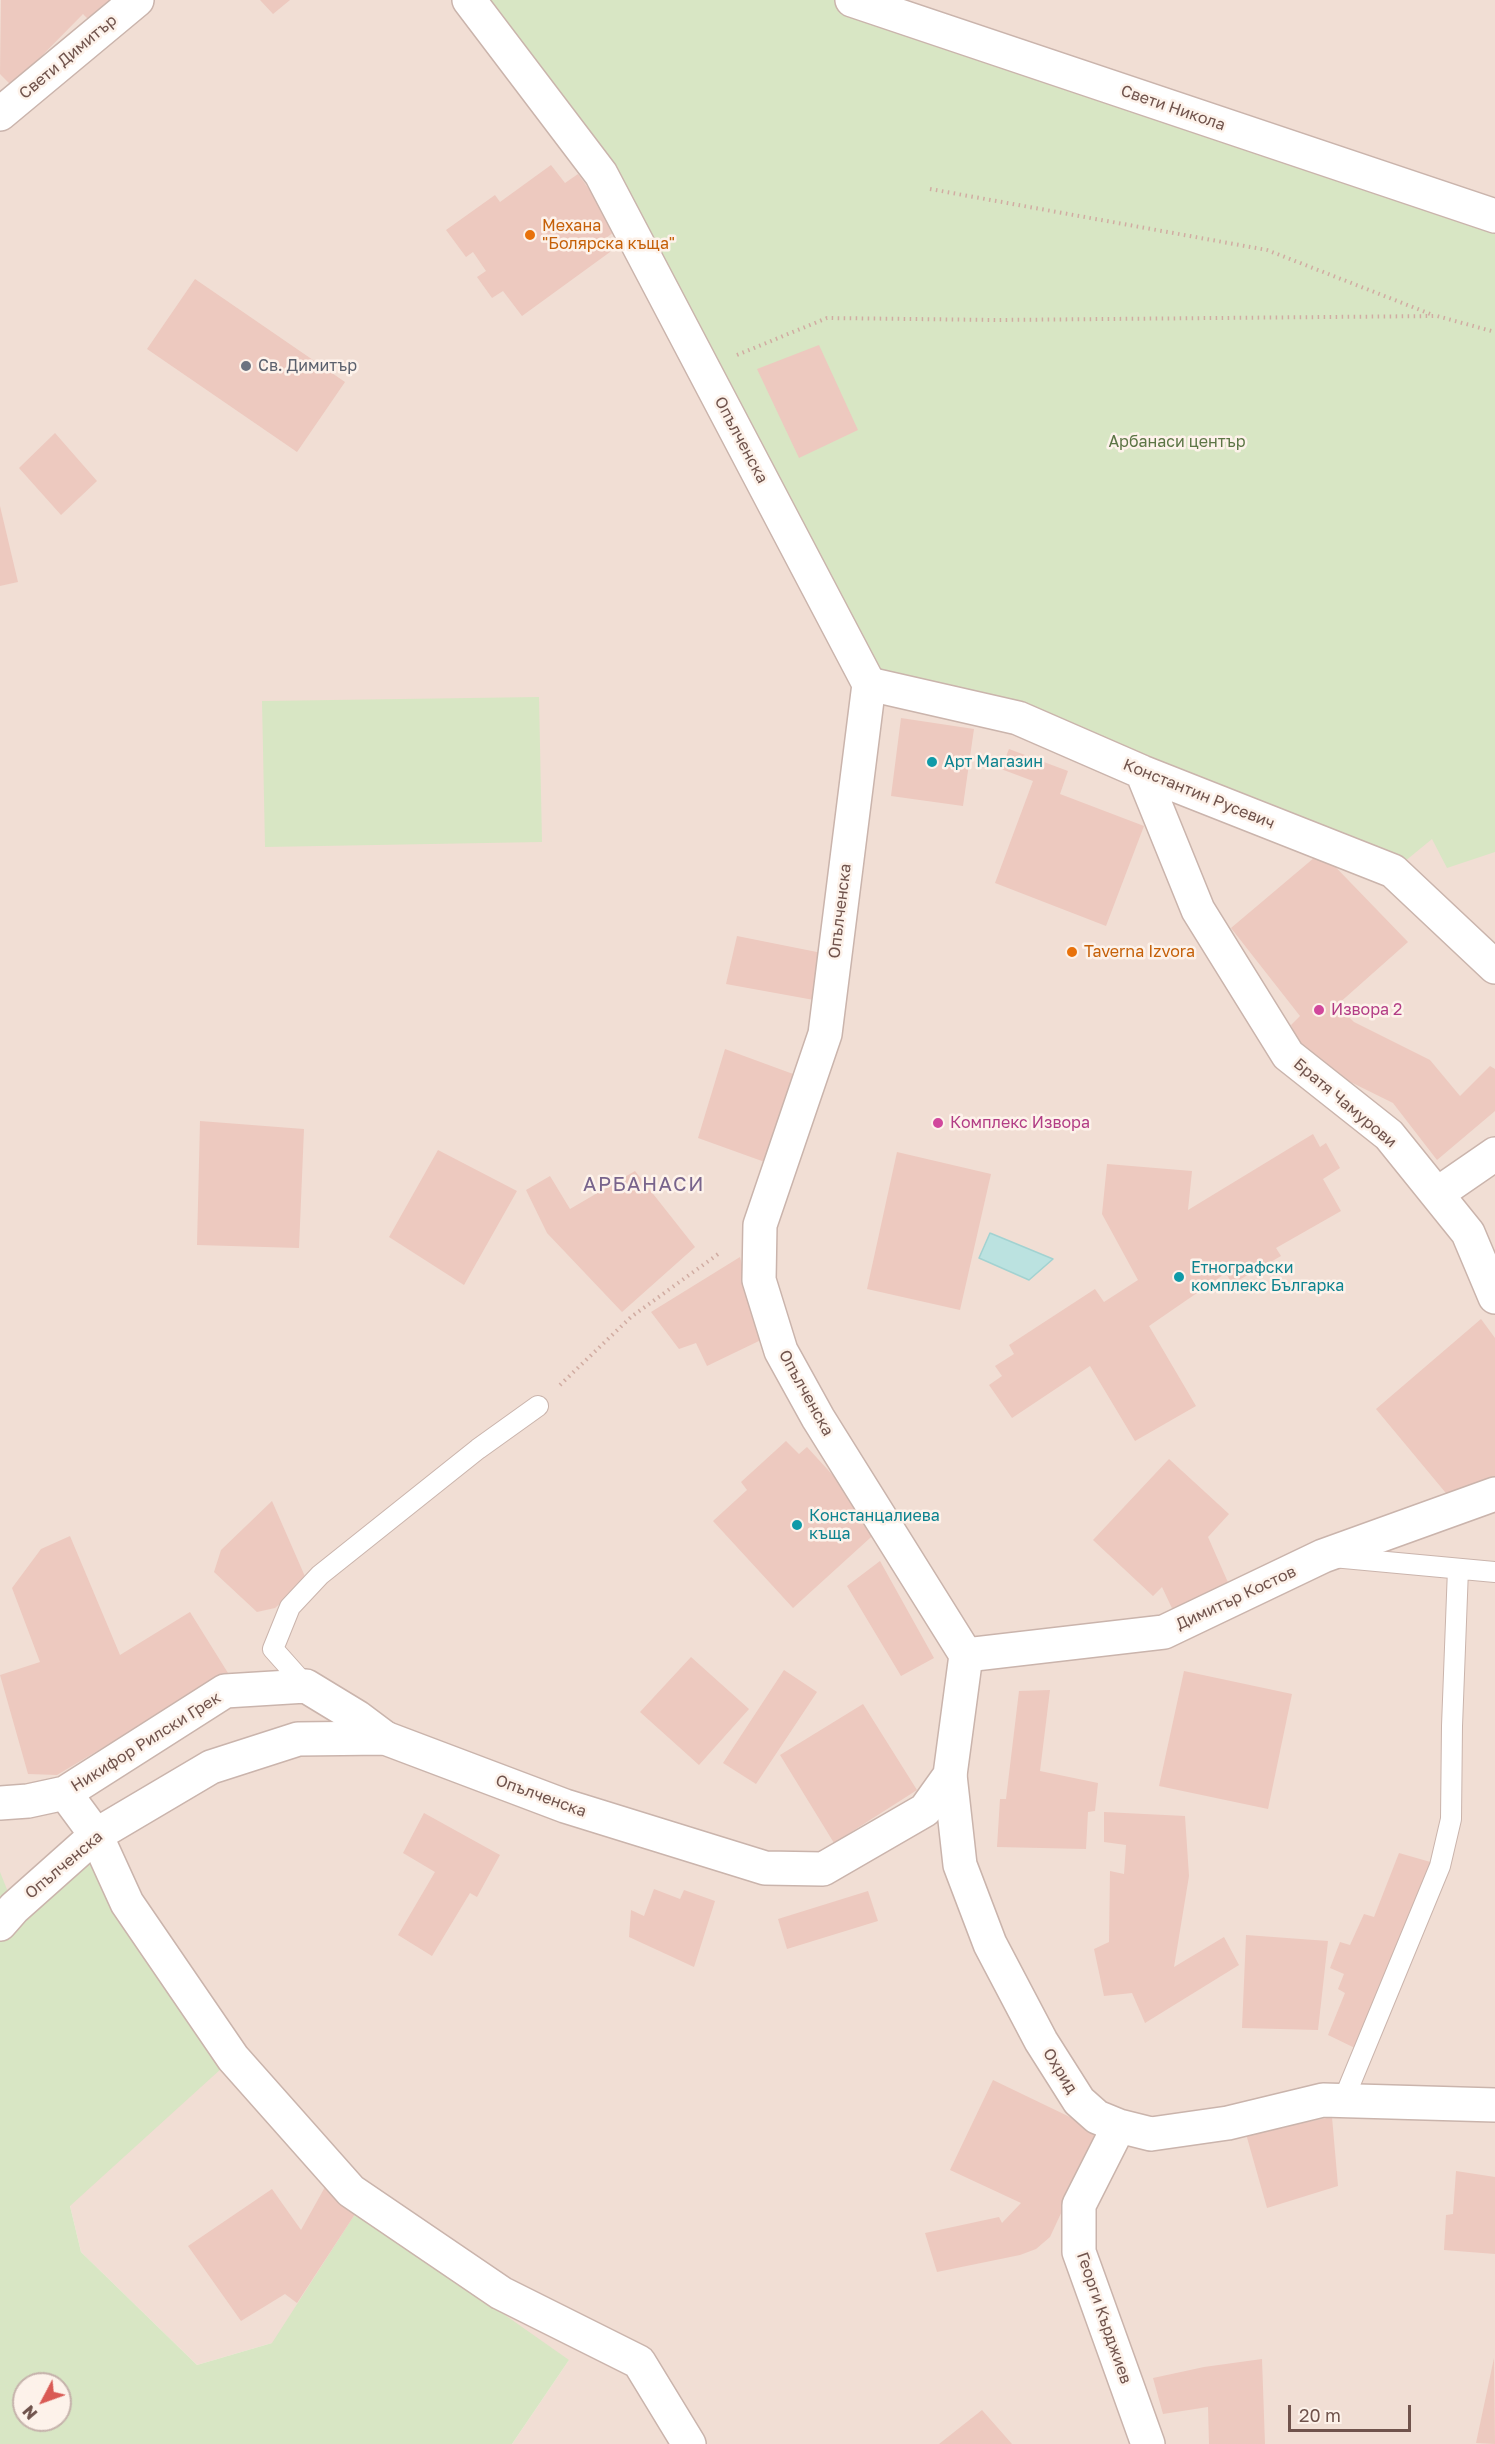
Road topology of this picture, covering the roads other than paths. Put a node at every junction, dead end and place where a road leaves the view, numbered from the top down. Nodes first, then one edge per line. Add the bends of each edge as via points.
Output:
1 (137, 0) edge
2 (469, 0) edge
3 (852, 0) edge
4 (0, 114) edge
5 (1495, 216) edge
6 (869, 684) junction
7 (1142, 772) junction
8 (1495, 967) edge
9 (1495, 1154) edge
10 (1437, 1194) junction
11 (1495, 1297) edge
12 (538, 1406) road end
13 (1495, 1494) edge
14 (1323, 1556) junction
15 (1458, 1569) junction
16 (1495, 1572) edge
17 (966, 1655) junction
18 (306, 1686) junction
19 (386, 1738) junction
20 (950, 1775) junction
21 (65, 1793) junction
22 (0, 1803) edge
23 (96, 1835) junction
24 (0, 1924) edge
25 (1343, 2101) junction
26 (1495, 2105) edge
27 (1119, 2126) junction
28 (689, 2444) edge
29 (1148, 2444) edge

1 - 4 street, Свети Димитър
2 - 6 street, Опълченска via 601,174
3 - 5 street, Свети Никола
6 - 7 street, Константин Русевич via 1018,718
6 - 17 street, Опълченска via 825,1034 760,1225 759,1280 781,1352
7 - 8 street, Константин Русевич via 1393,871
7 - 10 street, Братя Чамурови via 1198,910 1288,1055 1389,1135
9 - 10 street
10 - 11 street, Братя Чамурови via 1468,1233
12 - 18 lane via 328,1568 290,1606 273,1649
13 - 14 street, Димитър Костов
14 - 15 lane
14 - 17 street, Димитър Костов via 1164,1632
15 - 16 lane
15 - 25 lane via 1451,1819 1440,1866
17 - 20 street, Опълченска
18 - 19 street
18 - 21 street, Никифор Рилски Грек via 225,1691
19 - 20 street, Опълченска via 565,1806 765,1868 823,1869 925,1810
19 - 23 street, Опълченска via 298,1739 222,1763
20 - 27 street, Охрид via 960,1865 990,1944 1041,2042 1079,2102 1097,2117
21 - 22 street, Никифор Рилски Грек
21 - 23 street
23 - 24 street, Опълченска
23 - 28 street via 127,1903 233,2058 351,2191 501,2293 639,2362
25 - 26 street, Охрид
25 - 27 street, Охрид via 1323,2100 1228,2123 1151,2134
27 - 29 street, Георги Кърджиев via 1079,2205 1079,2252

